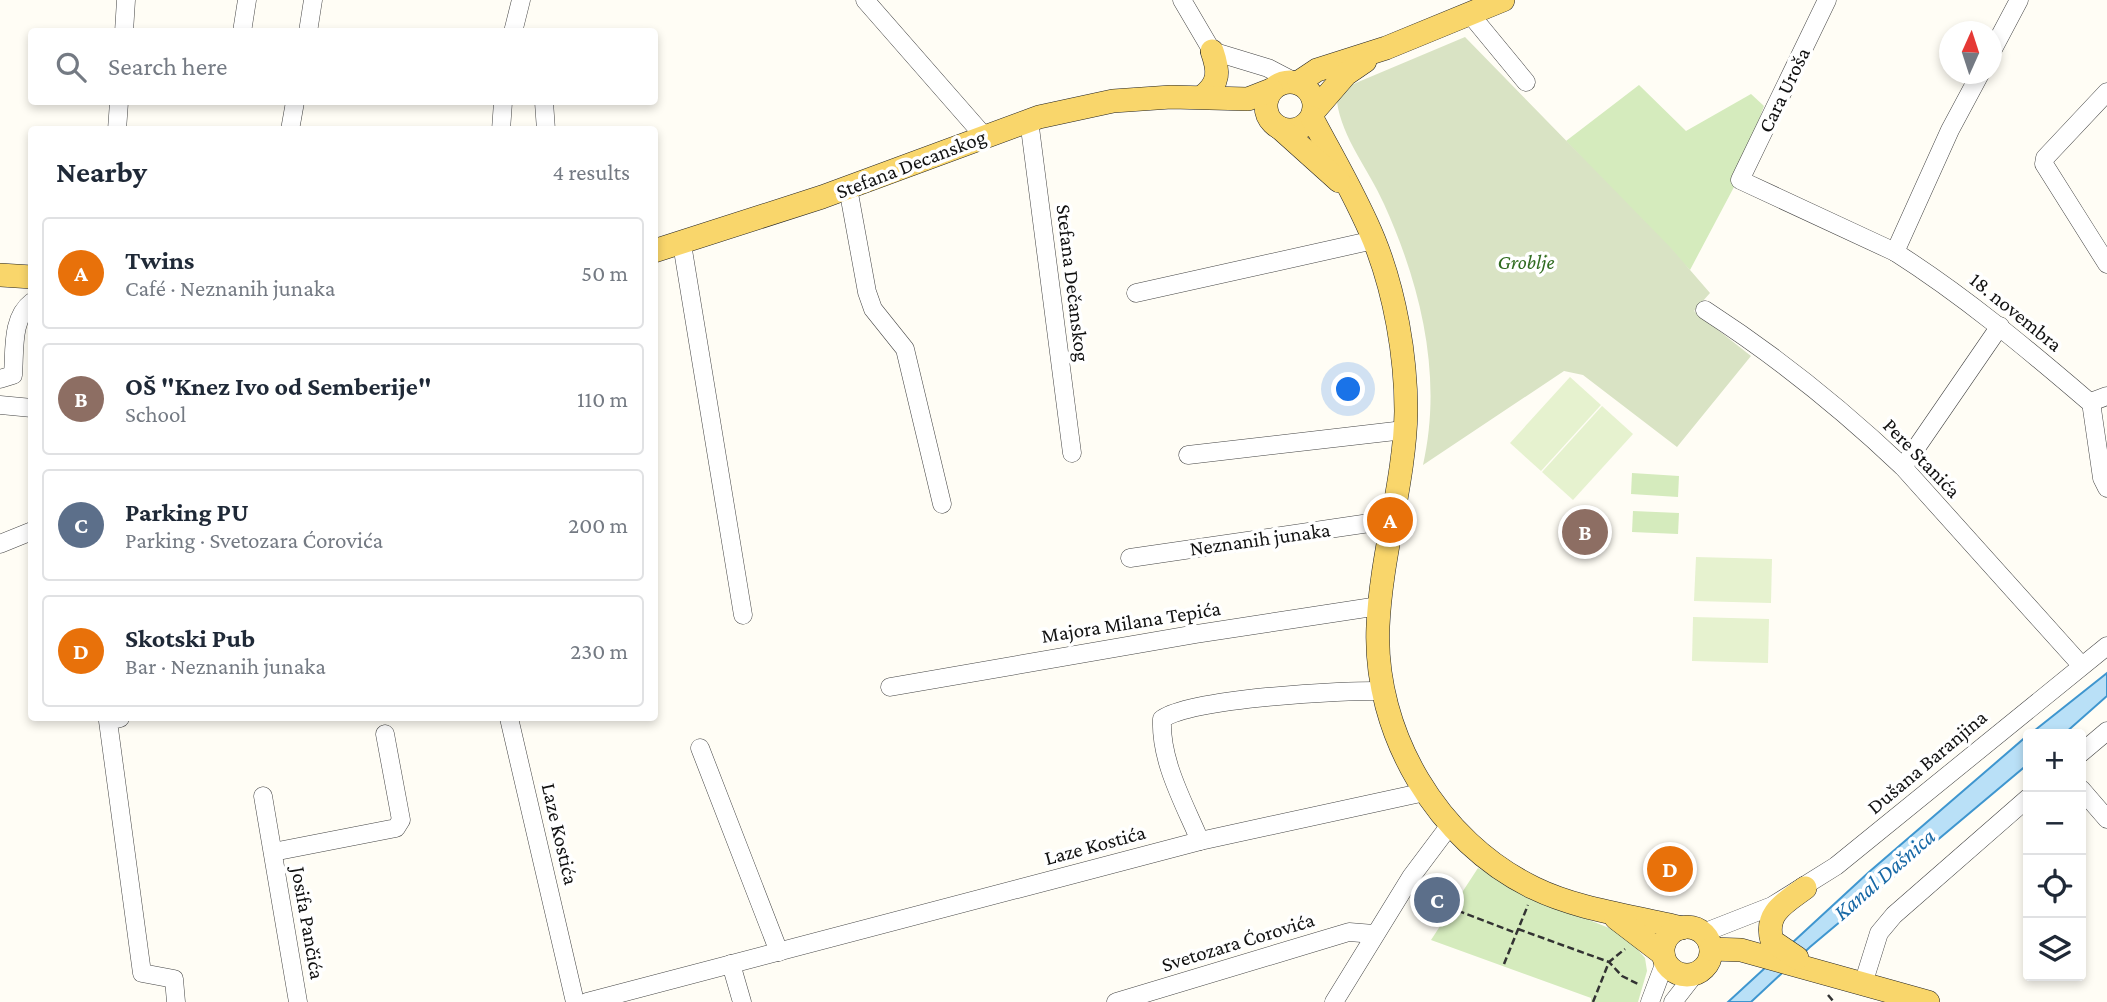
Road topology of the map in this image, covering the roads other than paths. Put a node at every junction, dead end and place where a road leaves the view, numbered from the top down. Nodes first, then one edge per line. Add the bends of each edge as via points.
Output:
1 (126, 0) edge
2 (247, 0) edge
3 (313, 0) edge
4 (521, 0) edge
5 (865, 0) edge
6 (1182, 0) edge
7 (1503, 0) edge
8 (1828, 0) edge
9 (2019, 0) edge
10 (1470, 14) junction
11 (124, 28) edge
12 (243, 28) edge
13 (308, 28) edge
14 (514, 28) edge
15 (2002, 32) edge
16 (1385, 48) junction
17 (1212, 51) junction
18 (1526, 82) dead end
19 (1975, 84) edge
20 (1285, 85) junction
21 (2107, 92) edge
22 (1171, 97) junction
23 (1202, 97) junction
24 (119, 105) edge
25 (294, 105) edge
26 (503, 105) edge
27 (544, 105) edge
28 (1313, 115) junction
29 (1028, 120) junction
30 (1277, 125) junction
31 (117, 126) edge
32 (291, 126) edge
33 (501, 126) edge
34 (546, 126) edge
35 (984, 136) junction
36 (1740, 180) joint
37 (848, 188) junction
38 (1349, 191) junction
39 (1374, 240) junction
40 (682, 244) junction
41 (658, 250) edge
42 (1895, 252) junction
43 (2105, 256) edge
44 (0, 275) edge
45 (28, 277) edge
46 (1136, 293) dead end
47 (28, 305) edge
48 (1705, 310) dead end
49 (2000, 326) junction
50 (8, 329) edge
51 (7, 356) edge
52 (0, 379) edge
53 (2099, 399) edge
54 (0, 405) edge
55 (28, 408) edge
56 (1404, 430) junction
57 (1072, 453) dead end
58 (1188, 455) dead end
59 (1903, 467) junction
60 (2107, 488) edge
61 (942, 504) dead end
62 (1390, 520) junction
63 (28, 533) edge
64 (0, 544) edge
65 (1130, 558) dead end
66 (1379, 606) junction
67 (743, 615) dead end
68 (2107, 646) edge
69 (2081, 665) junction
70 (890, 687) dead end
71 (1385, 691) junction
72 (108, 721) edge
73 (510, 721) edge
74 (2107, 731) edge
75 (385, 734) dead end
76 (700, 748) dead end
77 (2086, 750) edge
78 (1425, 792) junction
79 (2084, 792) edge
80 (263, 796) dead end
81 (2023, 803) edge
82 (2107, 819) edge
83 (1450, 825) junction
84 (1200, 841) junction
85 (273, 852) junction
86 (1805, 888) junction
87 (1602, 909) junction
88 (1374, 934) junction
89 (1701, 949) junction
90 (779, 952) junction
91 (1771, 952) junction
92 (1664, 958) junction
93 (730, 964) junction
94 (1863, 984) junction
95 (1648, 995) edge
96 (1897, 998) edge
97 (176, 1002) edge
98 (298, 1002) edge
99 (575, 1002) edge
100 (587, 1002) edge
101 (742, 1002) edge
102 (1115, 1002) edge
103 (1334, 1002) edge
104 (1673, 1002) edge
105 (1928, 1002) edge

1 - 11 street
2 - 12 street
3 - 13 street
4 - 14 street
5 - 35 street
6 - 17 street
7 - 10 main road
8 - 36 street, Cara Uroša
9 - 15 street
10 - 16 main road
10 - 18 street
16 - 20 main road
16 - 28 main road via 1346,74
17 - 20 street via 1268,68
17 - 23 main road via 1218,74 1213,89
19 - 42 street
20 - 23 main road via 1248,99
20 - 28 main road via 1312,94
20 - 30 main road via 1266,110
21 - 43 street via 2044,164
22 - 23 main road
22 - 29 main road, Stefana Decanskog via 1113,101
22 - 30 main road
24 - 31 street
25 - 32 street
26 - 33 street
27 - 34 street
28 - 30 main road via 1300,128
28 - 38 main road
29 - 35 main road, Stefana Decanskog
29 - 57 street, Stefana Dečanskog
30 - 38 main road
35 - 37 main road, Stefana Decanskog
36 - 42 street, 18. novembra
37 - 40 main road, Stefana Decanskog
37 - 61 street via 867,292 873,309 905,349
38 - 39 main road
39 - 46 street
39 - 56 main road via 1403,363
40 - 41 main road, Stefana Decanskog
40 - 67 street
42 - 49 street, 18. novembra
44 - 45 main road
47 - 50 street
48 - 59 street, Pere Stanića via 1771,354
49 - 53 street, 18. novembra
49 - 59 street
50 - 51 street
51 - 52 street via 13,374
53 - 60 street via 2102,478
54 - 55 street
56 - 58 street
56 - 62 main road
59 - 69 street, Pere Stanića
62 - 65 street, Neznanih junaka
62 - 66 main road
63 - 64 street
66 - 70 street, Majora Milana Tepića
66 - 71 main road
68 - 69 street, Dušana Baranjina
69 - 86 street, Dušana Baranjina
71 - 78 main road via 1402,748
71 - 84 street via 1339,690 1241,701 1173,712 1162,719 1172,776
72 - 97 street via 142,973 174,979
73 - 99 street, Laze Kostića
74 - 77 street
75 - 85 street, Josifa Pančića via 401,820 396,828
76 - 90 street
78 - 83 main road
78 - 84 street, Laze Kostića
79 - 82 street
80 - 85 street, Josifa Pančića
81 - 94 street via 1894,915 1880,933
83 - 87 main road via 1486,857 1535,888
83 - 88 street
84 - 90 street, Laze Kostića
85 - 98 street, Josifa Pančića
86 - 89 street, Dušana Baranjina
86 - 91 main road via 1770,919
87 - 89 main road
87 - 92 main road
88 - 102 street, Svetozara Ćorovića via 1349,932
88 - 103 street
89 - 91 main road
89 - 92 main road via 1678,974
89 - 92 main road via 1668,937
89 - 104 street
90 - 93 street, Laze Kostića
91 - 94 main road
92 - 95 street
93 - 100 street, Laze Kostića
93 - 101 street
94 - 96 main road
96 - 105 main road

